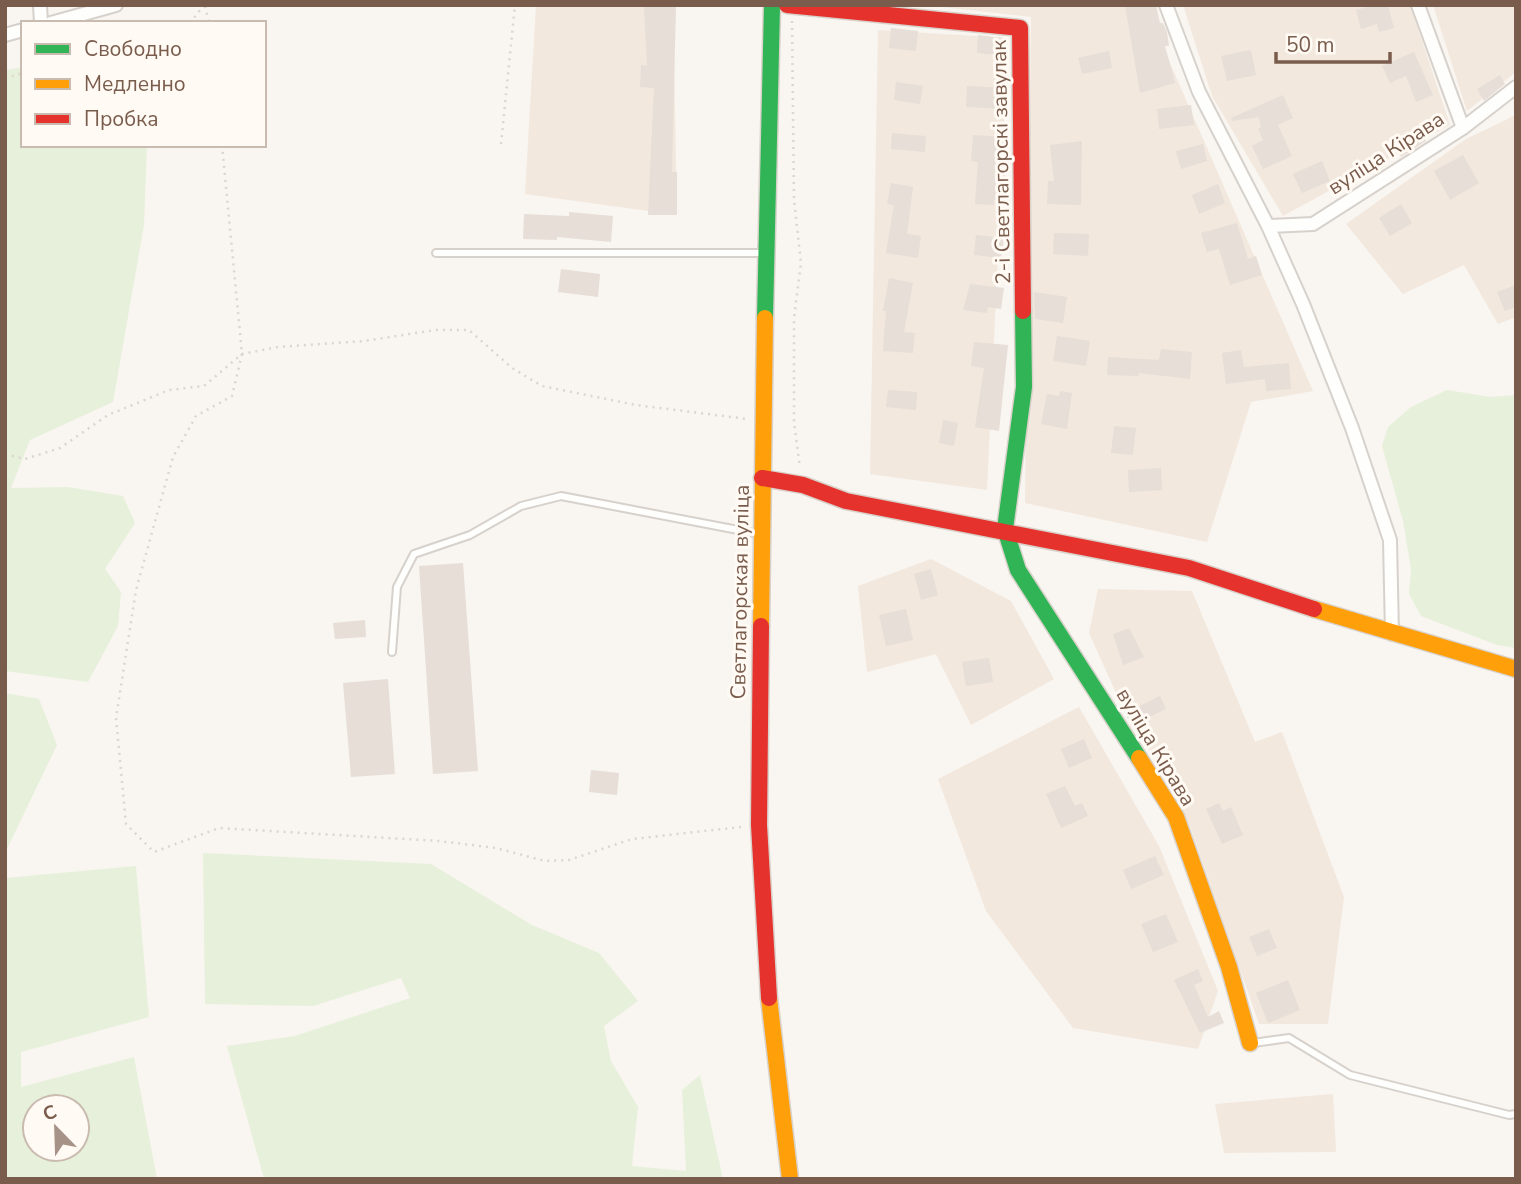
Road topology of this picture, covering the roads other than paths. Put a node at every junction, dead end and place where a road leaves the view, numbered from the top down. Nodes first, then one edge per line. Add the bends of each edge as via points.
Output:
1 (116, 5) edge
2 (772, 5) edge
3 (786, 5) edge
4 (1166, 5) edge
5 (1419, 5) edge
6 (792, 6) edge
7 (58, 21) edge
8 (1516, 87) edge
9 (1463, 128) junction
10 (1268, 226) junction
11 (436, 253) dead end
12 (766, 253) junction
13 (762, 478) junction
14 (1005, 530) junction
15 (761, 534) junction
16 (1392, 634) junction
17 (392, 652) dead end
18 (1516, 669) edge
19 (1250, 1043) joint
20 (1516, 1114) edge
21 (790, 1179) edge

1 - 7 street
2 - 12 street, Светлагорская вуліца
3 - 6 street, 2-і Светлагорскі завулак
4 - 10 street via 1199,92
5 - 9 street
6 - 14 street, 2-і Светлагорскі завулак via 1020,28 1024,387
8 - 9 street, вуліца Кірава
9 - 10 street, вуліца Кірава via 1313,224
10 - 16 street via 1352,428 1390,540
11 - 12 lane
12 - 13 street, Светлагорская вуліца
13 - 14 street via 803,485 846,501
13 - 15 street, Светлагорская вуліца
14 - 16 street via 1189,568
14 - 19 street, вуліца Кірава via 1018,570 1176,817 1229,967
15 - 17 lane via 561,496 521,506 470,535 414,554 397,587
15 - 21 street, Светлагорская вуліца via 759,825 767,981
16 - 18 street
19 - 20 lane via 1289,1038 1350,1075

